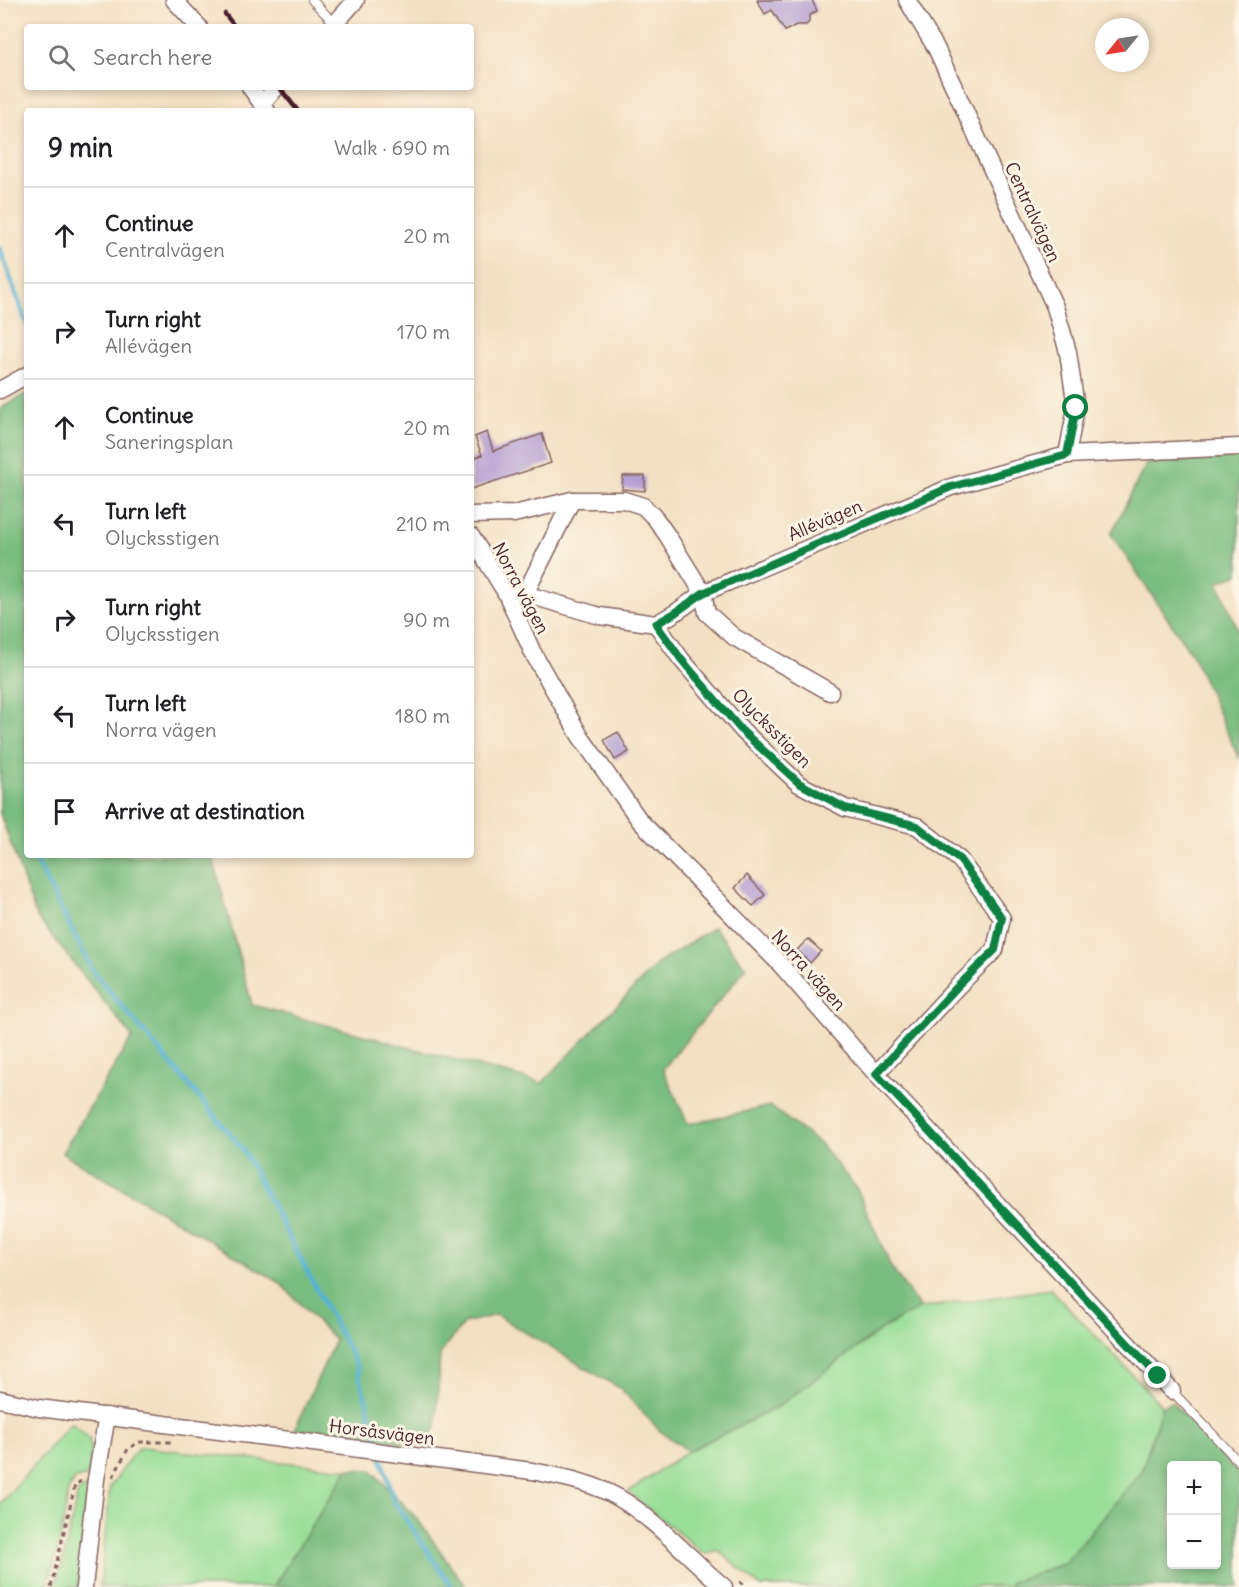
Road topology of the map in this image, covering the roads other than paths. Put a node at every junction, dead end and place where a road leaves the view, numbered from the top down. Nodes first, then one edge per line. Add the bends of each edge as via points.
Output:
1 (174, 0) edge
2 (312, 0) edge
3 (356, 0) edge
4 (907, 0) edge
5 (196, 24) edge
6 (332, 24) edge
7 (334, 24) edge
8 (252, 90) edge
9 (275, 90) edge
10 (265, 107) edge
11 (24, 377) edge
12 (0, 390) edge
13 (1239, 447) edge
14 (1067, 455) junction
15 (572, 500) junction
16 (474, 515) edge
17 (474, 541) edge
18 (506, 593) junction
19 (703, 593) junction
20 (525, 594) junction
21 (656, 624) junction
22 (830, 692) dead end
23 (876, 1074) junction
24 (1172, 1391) joint
25 (0, 1399) edge
26 (107, 1416) junction
27 (1239, 1462) edge
28 (730, 1584) edge
29 (84, 1587) edge

1 - 5 street
2 - 6 lane
3 - 7 street
4 - 14 street, Centralvägen via 936,48 1055,307 1068,352 1076,408
8 - 10 street
9 - 10 street
11 - 12 street
13 - 14 street, Allévägen
14 - 19 street, Allévägen via 951,487
15 - 16 street via 514,514
15 - 19 street via 624,500 643,506 667,535
15 - 20 street
17 - 18 street, Norra vägen
18 - 20 street
18 - 23 street, Norra vägen via 533,653 580,736 640,821 780,964
19 - 21 street, Allévägen
19 - 22 street via 707,613 734,637
20 - 21 street via 600,616
21 - 23 street, Olycksstigen via 742,731 799,783 845,808 917,826 960,860 1002,918 995,950
23 - 24 street, Norra vägen
24 - 27 lane
25 - 26 street, Horsåsvägen
26 - 28 street, Horsåsvägen via 566,1478 620,1498
26 - 29 street

